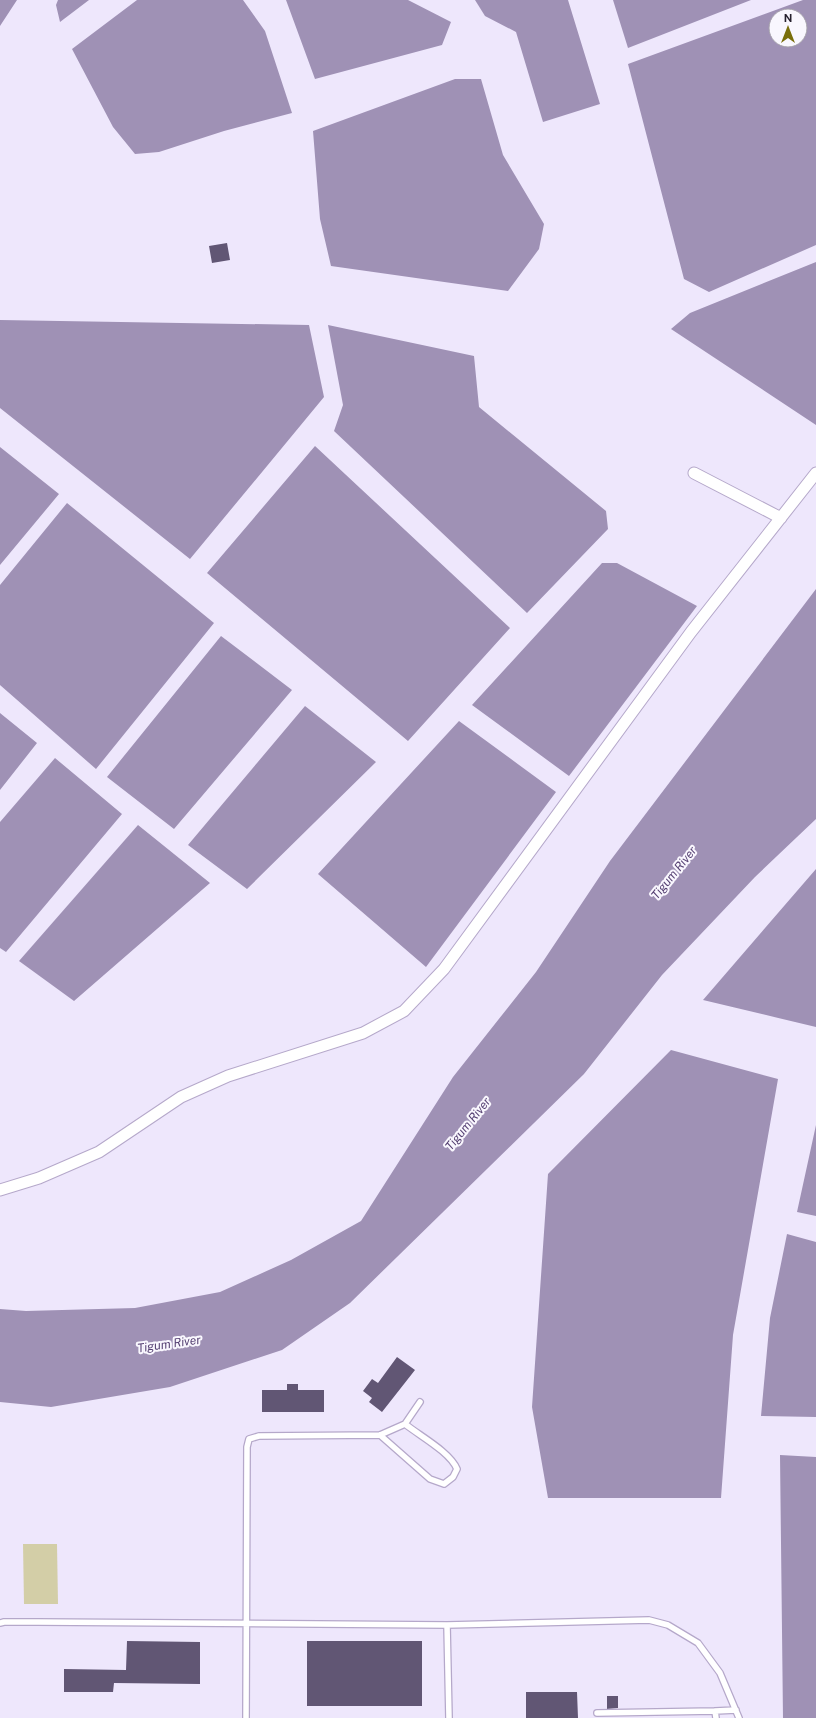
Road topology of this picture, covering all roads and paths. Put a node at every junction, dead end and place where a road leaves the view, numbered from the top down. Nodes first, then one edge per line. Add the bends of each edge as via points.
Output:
1 (694, 473) dead end
2 (816, 473) edge
3 (781, 518) junction
4 (0, 1190) edge
5 (420, 1402) dead end
6 (405, 1424) junction
7 (380, 1435) junction
8 (0, 1623) edge
9 (246, 1623) junction
10 (447, 1625) junction
11 (736, 1710) junction
12 (716, 1712) junction
13 (597, 1713) dead end
14 (246, 1718) edge
15 (449, 1718) edge
16 (716, 1718) edge
17 (739, 1718) edge

1 - 3 street
2 - 3 street
3 - 4 street via 686,639 444,969 404,1011 363,1033 214,1082 181,1097 99,1152 39,1178
5 - 6 lane
6 - 7 lane
6 - 7 lane via 455,1464 457,1469 453,1478 444,1484 430,1479
7 - 9 lane via 259,1436 249,1439
8 - 9 lane
9 - 10 lane
9 - 14 lane
10 - 11 lane via 649,1620 668,1625 698,1643 720,1674
10 - 15 lane
11 - 12 lane
11 - 17 lane
12 - 13 lane
12 - 16 lane

